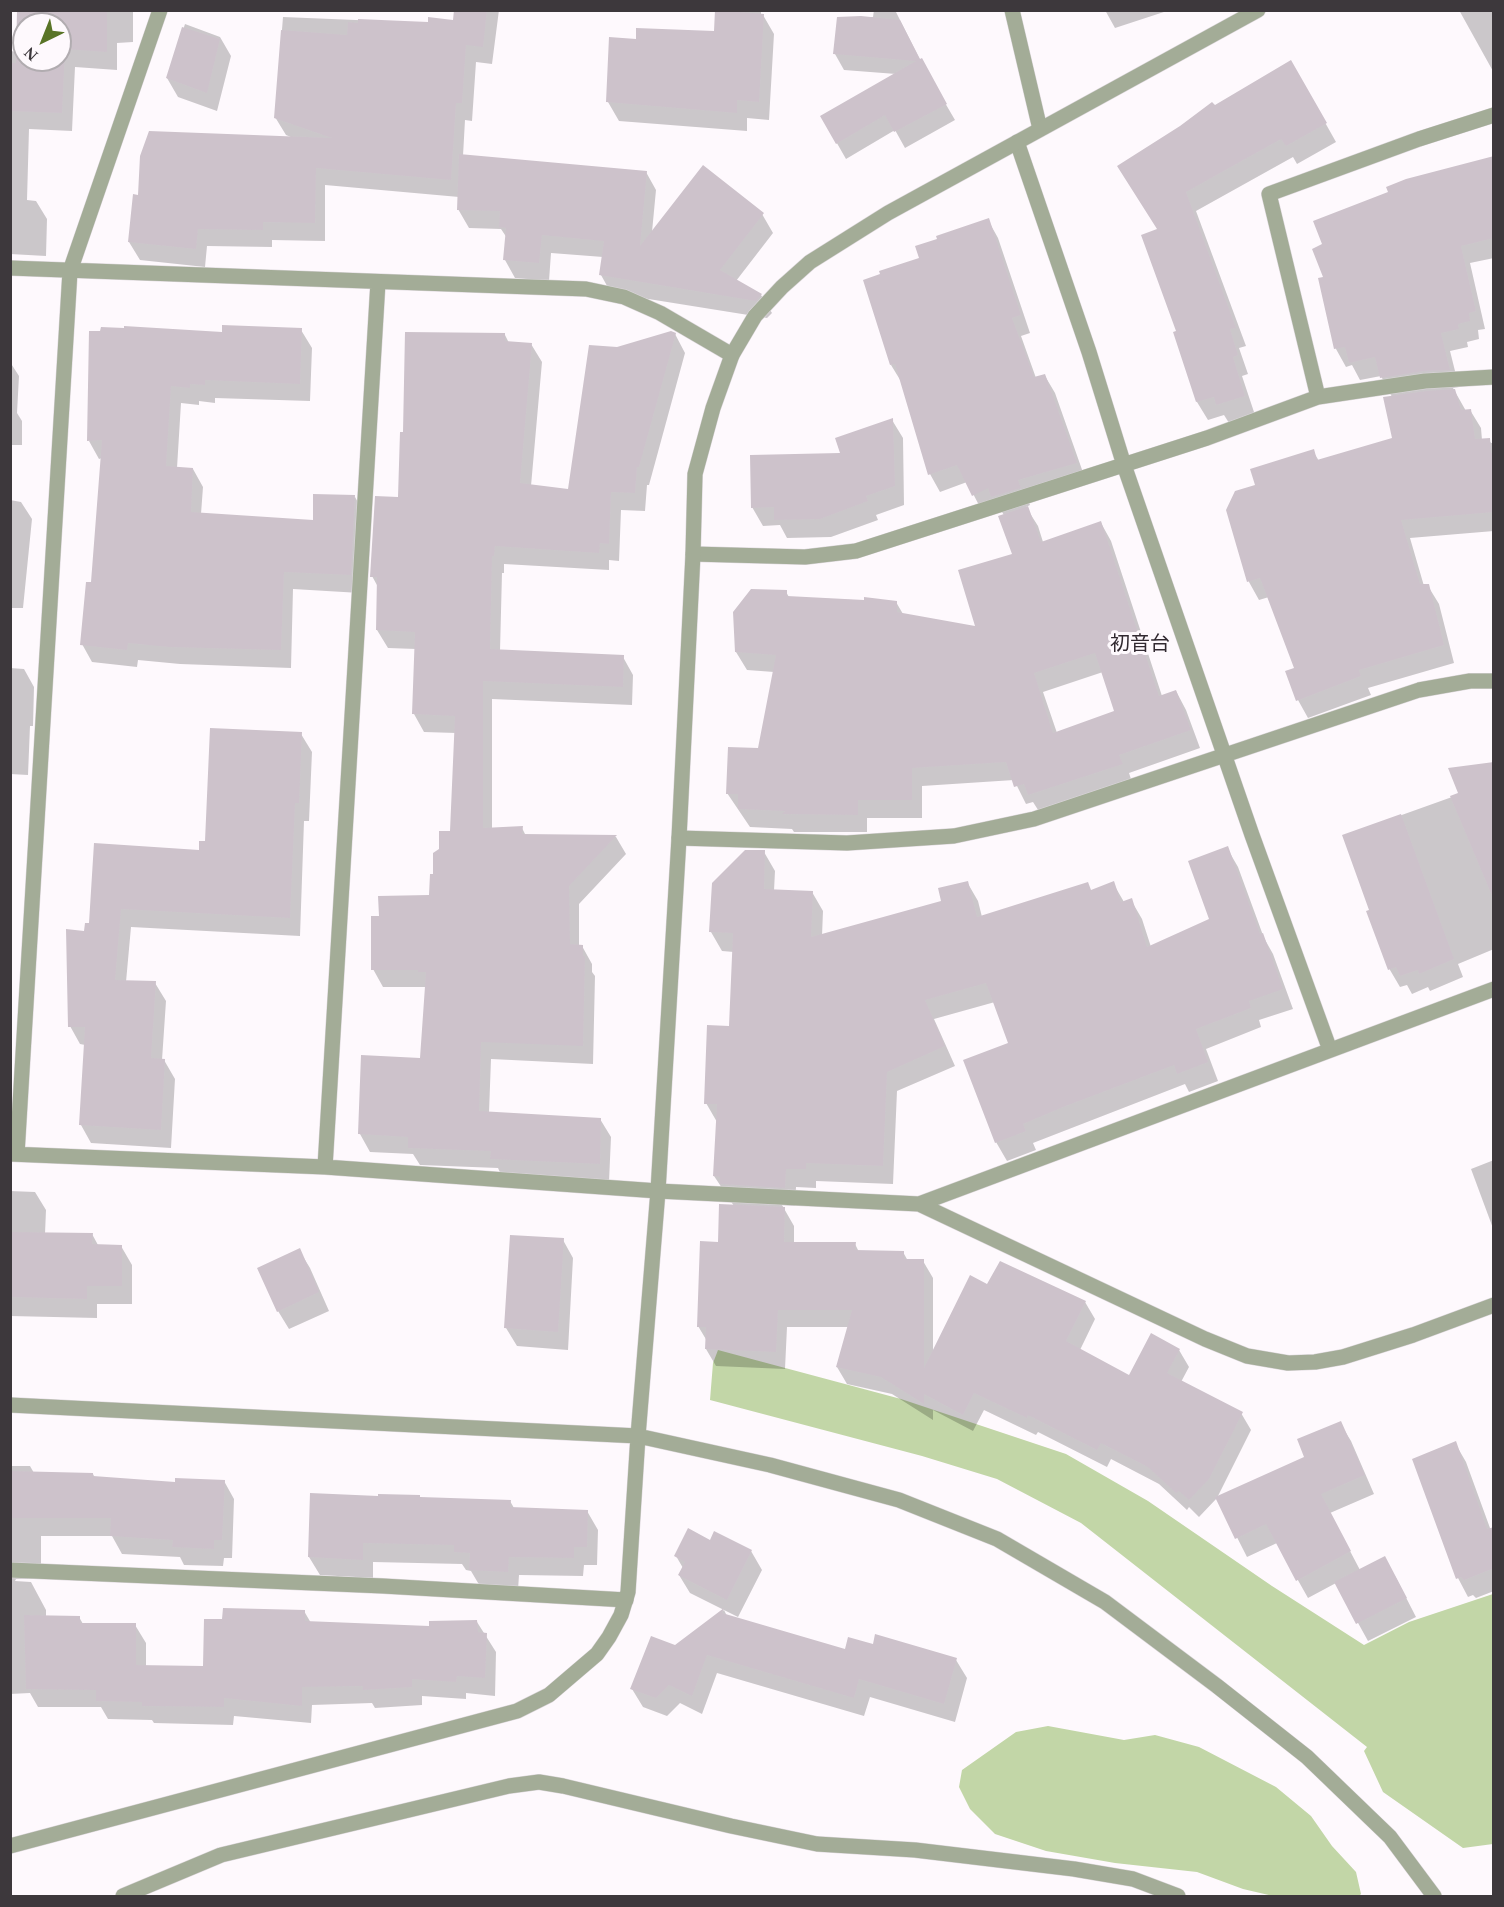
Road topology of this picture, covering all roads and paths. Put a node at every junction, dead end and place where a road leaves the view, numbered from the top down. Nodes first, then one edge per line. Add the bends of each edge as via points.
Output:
1 (160, 10) edge
2 (1012, 10) edge
3 (1258, 10) edge
4 (1494, 115) edge
5 (1040, 129) junction
6 (1017, 141) junction
7 (10, 268) edge
8 (70, 271) junction
9 (378, 282) junction
10 (732, 356) junction
11 (1494, 377) edge
12 (1318, 397) junction
13 (1124, 465) junction
14 (693, 554) junction
15 (1494, 681) edge
16 (1225, 754) junction
17 (679, 838) junction
18 (1494, 989) edge
19 (1330, 1050) junction
20 (14, 1154) edge
21 (325, 1167) junction
22 (658, 1191) junction
23 (919, 1204) junction
24 (1494, 1305) edge
25 (10, 1405) edge
26 (638, 1436) junction
27 (10, 1570) edge
28 (626, 1600) junction
29 (10, 1846) edge
30 (123, 1896) edge
31 (1178, 1896) edge
32 (1434, 1896) edge

1 - 8 street
2 - 5 street
3 - 5 street
4 - 12 street via 1269,194
5 - 6 street
6 - 10 street via 810,262 755,316
6 - 13 street
7 - 8 street
8 - 9 street
8 - 20 street
9 - 10 street via 586,289 624,297 660,313
9 - 21 street
10 - 14 street via 695,474
11 - 12 street via 1425,381
12 - 13 street
13 - 14 street via 856,551 805,557
13 - 16 street
14 - 17 street
15 - 16 street via 1419,690
16 - 17 street via 1034,819 954,836 847,843
16 - 19 street
17 - 22 street
18 - 19 street
19 - 23 street
20 - 21 street
21 - 22 street
22 - 23 street
22 - 26 street
23 - 24 street via 1247,1356 1288,1363 1343,1357
25 - 26 street
26 - 28 street
26 - 32 street via 770,1465 899,1500 997,1539 1105,1602 1307,1757 1390,1837
27 - 28 street
28 - 29 street via 597,1654 549,1695 517,1711
30 - 31 street via 221,1855 539,1782 817,1844 915,1850 1074,1869 1133,1879

